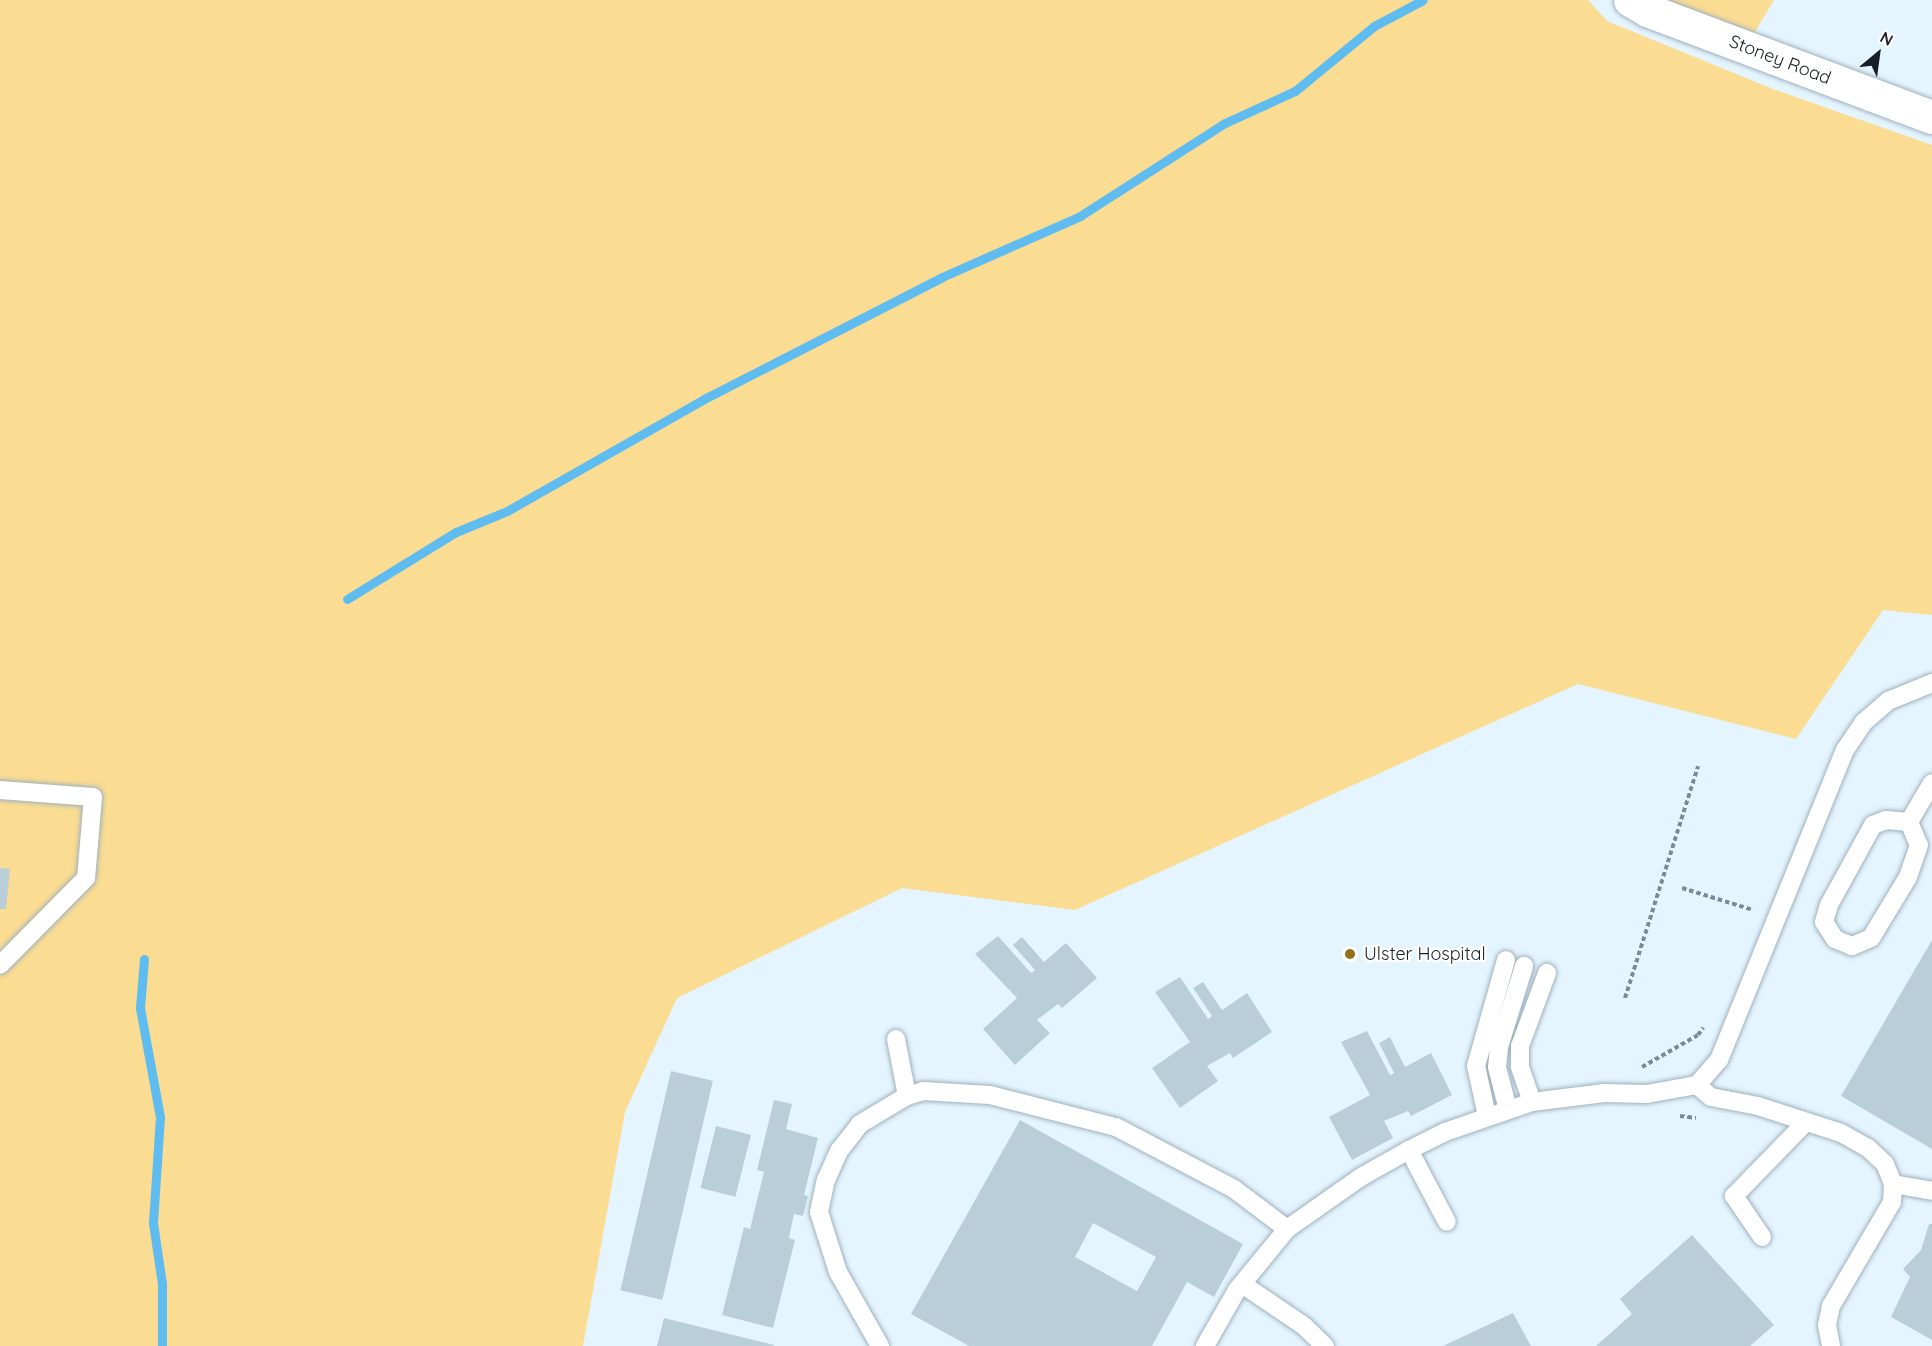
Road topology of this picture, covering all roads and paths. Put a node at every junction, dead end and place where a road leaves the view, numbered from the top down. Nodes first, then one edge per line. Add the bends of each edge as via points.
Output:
1 (1630, 0) edge
2 (1932, 117) edge
3 (1932, 683) edge
4 (1698, 766) dead end
5 (1932, 783) edge
6 (0, 790) edge
7 (1909, 822) junction
8 (1682, 888) dead end
9 (1753, 910) dead end
10 (1506, 960) dead end
11 (0, 965) edge
12 (1524, 966) dead end
13 (1547, 973) dead end
14 (1625, 998) dead end
15 (896, 1039) dead end
16 (1697, 1085) junction
17 (907, 1095) junction
18 (1532, 1102) junction
19 (1508, 1110) junction
20 (1487, 1116) junction
21 (1806, 1122) junction
22 (1410, 1150) junction
23 (1893, 1184) junction
24 (1932, 1191) edge
25 (1447, 1222) dead end
26 (1287, 1229) junction
27 (1762, 1237) dead end
28 (1242, 1284) junction
29 (880, 1346) edge
30 (1205, 1346) edge
31 (1324, 1346) edge
32 (1831, 1346) edge

1 - 2 street, Stoney Road via 1647,10
3 - 16 lane via 1888,701 1864,722 1845,750 1719,1060
4 - 14 path
5 - 7 lane
6 - 11 lane via 93,797 86,878
7 - 7 lane via 1919,845 1908,877 1871,938 1852,946 1835,939 1824,922 1828,905 1873,825 1886,820
8 - 9 path
10 - 20 lane via 1476,1066
12 - 19 lane via 1498,1047 1497,1066
13 - 18 lane via 1520,1046 1520,1067
15 - 17 lane
16 - 18 lane via 1647,1094 1604,1093
16 - 21 lane via 1712,1097
17 - 26 lane via 923,1091 990,1095 1116,1127 1234,1189
17 - 29 lane via 860,1124 839,1151 825,1180 819,1212 838,1272
18 - 19 lane
19 - 20 lane
20 - 22 lane
21 - 23 lane via 1841,1133 1868,1148 1885,1164
21 - 27 lane via 1734,1196
22 - 25 lane
22 - 26 lane via 1361,1177
23 - 24 lane
23 - 32 lane via 1892,1202 1831,1306 1827,1325
26 - 28 lane
28 - 30 lane
28 - 31 lane via 1304,1326

